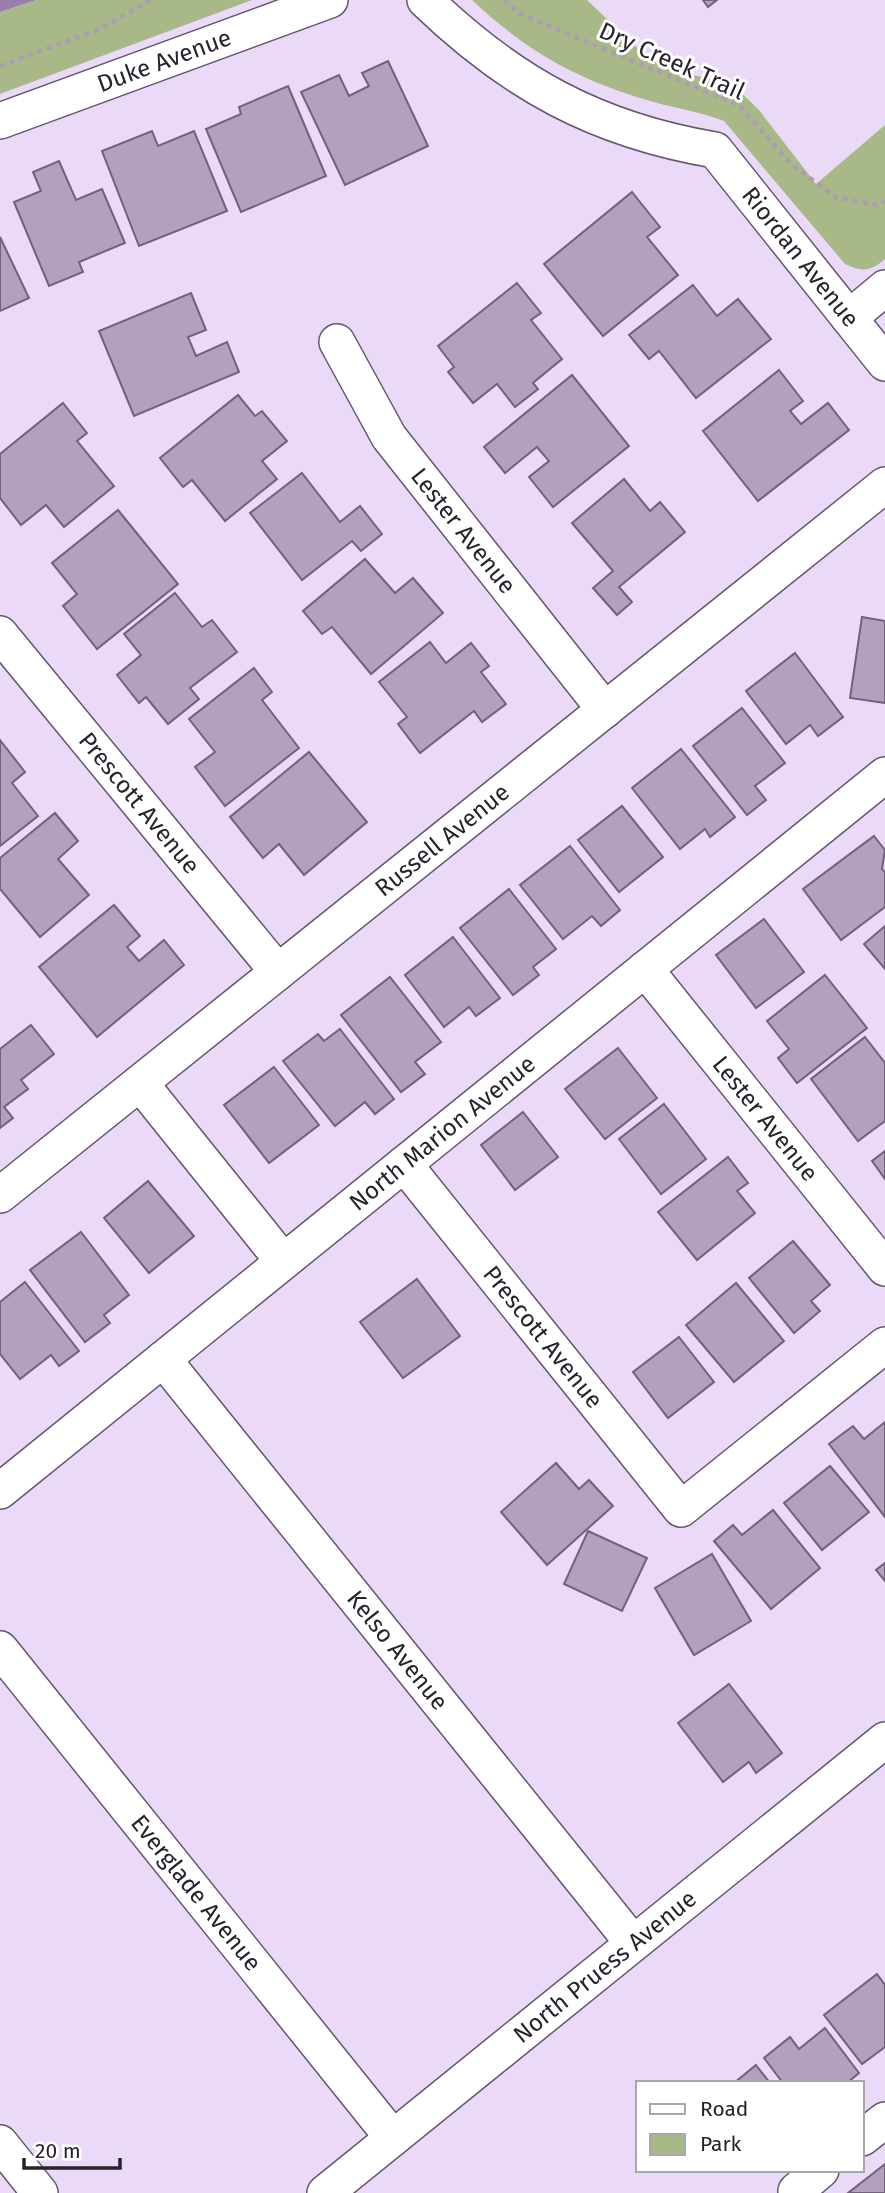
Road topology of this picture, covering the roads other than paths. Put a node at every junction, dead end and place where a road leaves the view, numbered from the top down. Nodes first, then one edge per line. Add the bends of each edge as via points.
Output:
1 (330, 0) edge
2 (425, 0) edge
3 (0, 121) edge
4 (885, 288) edge
5 (849, 318) junction
6 (337, 342) dead end
7 (884, 359) edge
8 (885, 485) edge
9 (0, 634) edge
10 (605, 710) junction
11 (885, 775) edge
12 (645, 969) junction
13 (278, 972) junction
14 (140, 1083) junction
15 (404, 1164) junction
16 (0, 1195) edge
17 (283, 1261) junction
18 (885, 1268) edge
19 (885, 1345) edge
20 (163, 1359) junction
21 (0, 1491) edge
22 (0, 1649) edge
23 (885, 1740) edge
24 (633, 1943) junction
25 (885, 2120) edge
26 (864, 2136) edge
27 (393, 2138) junction
28 (0, 2143) edge
29 (40, 2193) edge
30 (325, 2193) edge

1 - 3 street, Duke Avenue
2 - 5 street, Riordan Avenue via 462,36 517,77 580,111 637,134 715,150
4 - 5 street
5 - 7 street, Riordan Avenue
6 - 10 street, Lester Avenue via 389,437
8 - 10 street, Russell Avenue
9 - 13 street, Prescott Avenue
10 - 13 street, Russell Avenue
11 - 12 street, North Marion Avenue
12 - 15 street, North Marion Avenue
12 - 18 street, Lester Avenue
13 - 14 street, Russell Avenue
14 - 16 street, Russell Avenue
14 - 17 street
15 - 17 street, North Marion Avenue
15 - 19 street, Prescott Avenue via 681,1510
17 - 20 street, North Marion Avenue
20 - 21 street, North Marion Avenue
20 - 24 street, Kelso Avenue
22 - 27 street, Everglade Avenue
23 - 24 street, North Pruess Avenue
24 - 27 street, North Pruess Avenue
25 - 26 street
27 - 30 street, North Pruess Avenue
28 - 29 street

